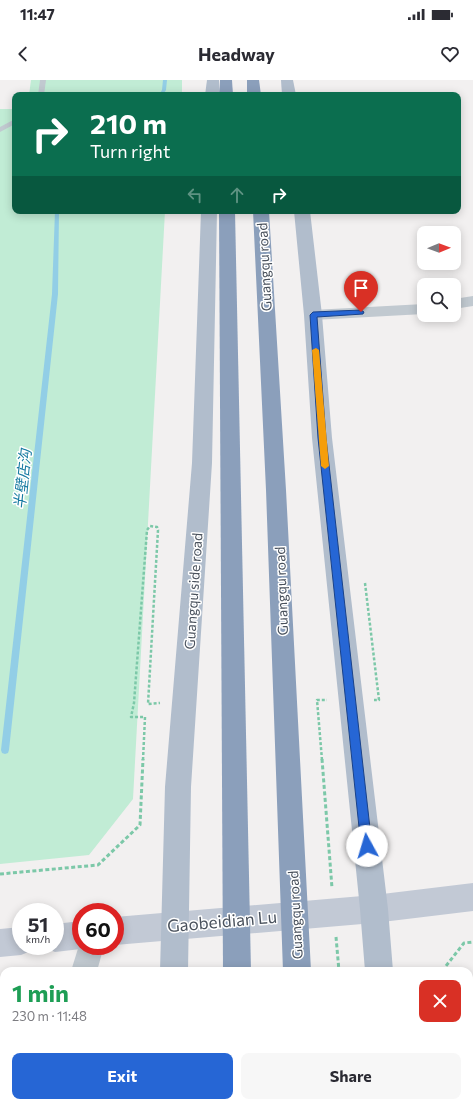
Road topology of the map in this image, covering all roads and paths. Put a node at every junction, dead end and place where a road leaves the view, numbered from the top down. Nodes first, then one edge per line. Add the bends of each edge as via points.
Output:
1 (43, 80) edge
2 (213, 80) edge
3 (226, 80) edge
4 (253, 80) edge
5 (287, 80) edge
6 (41, 92) edge
7 (212, 92) edge
8 (226, 92) edge
9 (254, 92) edge
10 (289, 92) edge
11 (12, 122) edge
12 (0, 130) edge
13 (209, 214) edge
14 (227, 214) edge
15 (261, 214) edge
16 (302, 214) edge
17 (473, 301) edge
18 (461, 303) edge
19 (417, 309) edge
20 (313, 315) junction
21 (365, 583) dead end
22 (332, 700) dead end
23 (372, 700) dead end
24 (148, 704) dead end
25 (0, 874) edge
26 (332, 891) dead end
27 (473, 897) edge
28 (374, 909) junction
29 (174, 925) junction
30 (124, 930) edge
31 (335, 931) dead end
32 (12, 942) edge
33 (473, 942) edge
34 (0, 943) edge
35 (88, 955) edge
36 (85, 967) edge
37 (174, 967) edge
38 (237, 967) edge
39 (297, 967) edge
40 (339, 967) edge
41 (379, 967) edge
42 (445, 967) edge

1 - 6 lane
2 - 7 main road
3 - 8 highway
4 - 9 highway
5 - 10 main road
11 - 12 lane
13 - 29 main road, Guangqu side road via 202,464 178,787
14 - 38 highway
15 - 39 highway, Guangqu road
16 - 20 main road
17 - 18 street
19 - 20 street
20 - 28 main road via 322,438
21 - 23 path via 379,700
22 - 26 path via 317,700
24 - 25 path via 158,530 154,526 147,530 131,716 145,717 140,825 98,865
27 - 28 street, Gaobeidian Lu
28 - 29 street, Gaobeidian Lu
28 - 41 main road
29 - 30 street, Gaobeidian Lu
29 - 37 main road, Guangqu side road
31 - 40 path
32 - 34 street
33 - 42 path via 464,943
35 - 36 street

